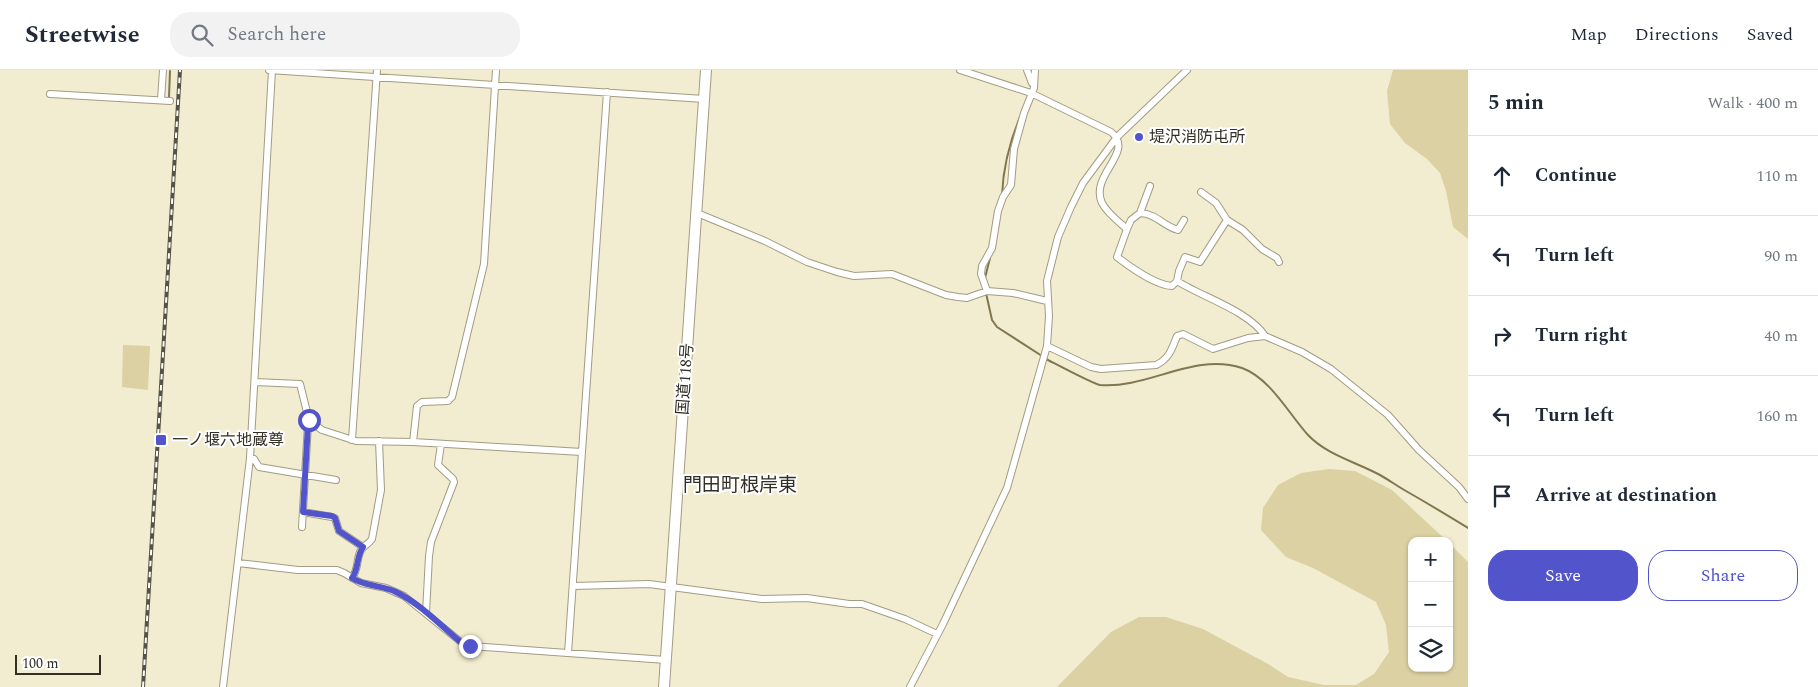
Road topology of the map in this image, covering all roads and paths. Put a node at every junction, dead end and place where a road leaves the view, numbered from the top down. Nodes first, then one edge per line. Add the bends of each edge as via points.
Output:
1 (163, 70) edge
2 (271, 70) edge
3 (496, 70) edge
4 (706, 70) edge
5 (960, 70) edge
6 (1027, 70) edge
7 (1035, 70) edge
8 (1187, 70) edge
9 (377, 74) edge
10 (496, 85) junction
11 (1032, 90) junction
12 (607, 92) junction
13 (50, 94) dead end
14 (704, 99) junction
15 (161, 100) junction
16 (170, 101) dead end
17 (1117, 137) junction
18 (1150, 186) dead end
19 (1200, 192) dead end
20 (1140, 213) junction
21 (696, 214) junction
22 (1184, 220) dead end
23 (1227, 220) junction
24 (1127, 229) junction
25 (1279, 262) dead end
26 (1177, 281) junction
27 (987, 291) junction
28 (1048, 301) junction
29 (1264, 336) junction
30 (1047, 346) junction
31 (255, 382) junction
32 (310, 421) junction
33 (352, 440) junction
34 (378, 442) junction
35 (413, 442) junction
36 (441, 444) junction
37 (582, 452) junction
38 (250, 458) junction
39 (305, 474) junction
40 (336, 480) dead end
41 (1468, 499) edge
42 (303, 512) junction
43 (302, 526) dead end
44 (363, 547) junction
45 (238, 563) junction
46 (352, 578) junction
47 (573, 586) junction
48 (670, 586) junction
49 (426, 613) junction
50 (937, 634) junction
51 (568, 653) junction
52 (666, 660) junction
53 (223, 687) edge
54 (664, 687) edge
55 (910, 687) edge

1 - 15 street
2 - 9 street
2 - 31 street
3 - 10 street
4 - 14 highway, 国道118号
5 - 11 street
6 - 11 street
7 - 11 street
8 - 17 street
9 - 10 street
9 - 33 street
10 - 12 street
10 - 35 street via 484,264 475,305 452,396 448,401 422,402 417,406
11 - 17 street
11 - 27 street via 1014,149 1012,185 1003,197 992,248 982,266 981,274
12 - 14 street
12 - 37 street
13 - 15 street
14 - 21 highway, 国道118号
15 - 16 street
17 - 24 street via 1119,150 1102,180 1100,193 1105,208
17 - 28 street via 1083,183 1058,236 1047,281
18 - 20 street
19 - 23 street via 1216,203
20 - 22 street via 1153,215 1169,228 1178,230
20 - 24 street via 1131,220
21 - 27 street via 837,272 854,276 892,274 958,298
21 - 48 highway, 国道118号
23 - 25 street
23 - 26 street via 1200,262 1185,257
24 - 26 street via 1117,257 1164,285 1172,286
26 - 29 street via 1242,316 1260,328
27 - 28 street
28 - 30 street
29 - 30 street via 1213,349 1183,334 1177,336 1169,355 1156,365 1101,370
29 - 41 street via 1302,352 1338,373 1388,415
30 - 50 street via 1007,488
31 - 32 street via 300,384
31 - 38 street
32 - 33 street via 322,430
32 - 39 street
33 - 34 street
34 - 35 street
34 - 44 street via 380,501 371,542
35 - 36 street
36 - 37 street
36 - 49 street via 438,465 454,482 431,542
37 - 47 street
38 - 39 street via 260,467
38 - 45 street
39 - 40 street
39 - 42 street
42 - 43 street
42 - 44 street via 332,516 339,531
44 - 46 street
45 - 46 street via 298,570 337,570
45 - 53 street
46 - 49 street via 395,591
47 - 48 street
47 - 51 street
48 - 50 street via 762,599 807,598 862,604
48 - 52 highway, 国道118号
49 - 51 street via 470,646
50 - 55 street
51 - 52 street
52 - 54 highway, 国道118号

